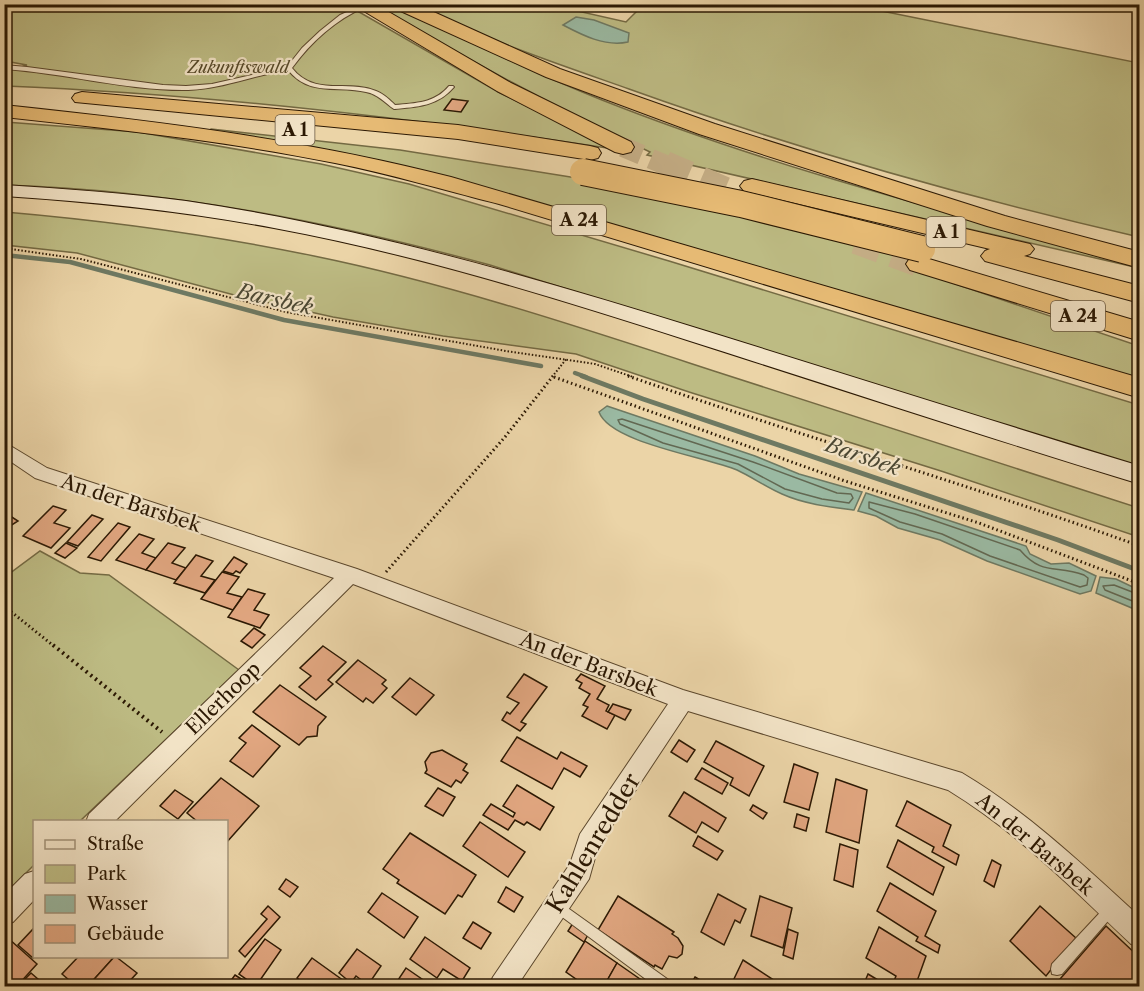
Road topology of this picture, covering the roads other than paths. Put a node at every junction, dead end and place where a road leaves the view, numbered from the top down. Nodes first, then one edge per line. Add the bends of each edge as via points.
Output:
1 (400, 4) edge
2 (362, 5) edge
3 (4, 67) edge
4 (289, 68) junction
5 (451, 87) dead end
6 (4, 94) edge
7 (4, 111) edge
8 (389, 116) junction
9 (623, 147) tunnel mouth
10 (587, 162) junction
11 (869, 181) junction
12 (4, 190) edge
13 (1140, 244) edge
14 (920, 257) junction
15 (1140, 260) edge
16 (1140, 277) edge
17 (1016, 295) junction
18 (1140, 296) edge
19 (1140, 310) edge
20 (1140, 332) edge
21 (1140, 338) edge
22 (1140, 388) edge
23 (4, 448) edge
24 (1140, 475) edge
25 (350, 575) junction
26 (683, 700) junction
27 (99, 820) edge
28 (33, 884) edge
29 (556, 905) junction
30 (1111, 909) junction
31 (4, 912) edge
32 (1140, 935) edge
33 (1057, 969) dead end
34 (502, 987) edge
35 (665, 987) edge

1 - 11 highway via 583,84 718,133
2 - 4 lane via 346,13 299,53
2 - 9 highway via 504,87
3 - 4 lane via 184,88 221,86 266,70
4 - 8 lane via 296,79 318,87 366,90 383,96
5 - 8 lane via 437,100
6 - 8 highway, A 1 via 252,112
7 - 10 highway, A 1 via 157,118
7 - 22 highway, A 24 via 253,142 419,176
8 - 10 highway, A 1
10 - 14 highway, A 1, bridge
10 - 16 highway, A 1 via 752,186
10 - 18 highway, A 1 via 835,214
11 - 13 highway
11 - 15 highway
12 - 24 main road via 187,207 405,249 569,295
14 - 17 highway, A 24
14 - 19 highway, A 1
17 - 20 highway
17 - 21 highway, A 24
23 - 25 street, An der Barsbek via 41,473
25 - 26 street, An der Barsbek
25 - 27 street, Ellerhoop
26 - 29 street, Kahlenredder via 588,842 580,870
26 - 30 street, An der Barsbek via 954,782 987,800
28 - 31 street
29 - 34 street, Kahlenredder
29 - 35 lane
30 - 32 street, An der Barsbek
30 - 33 lane

